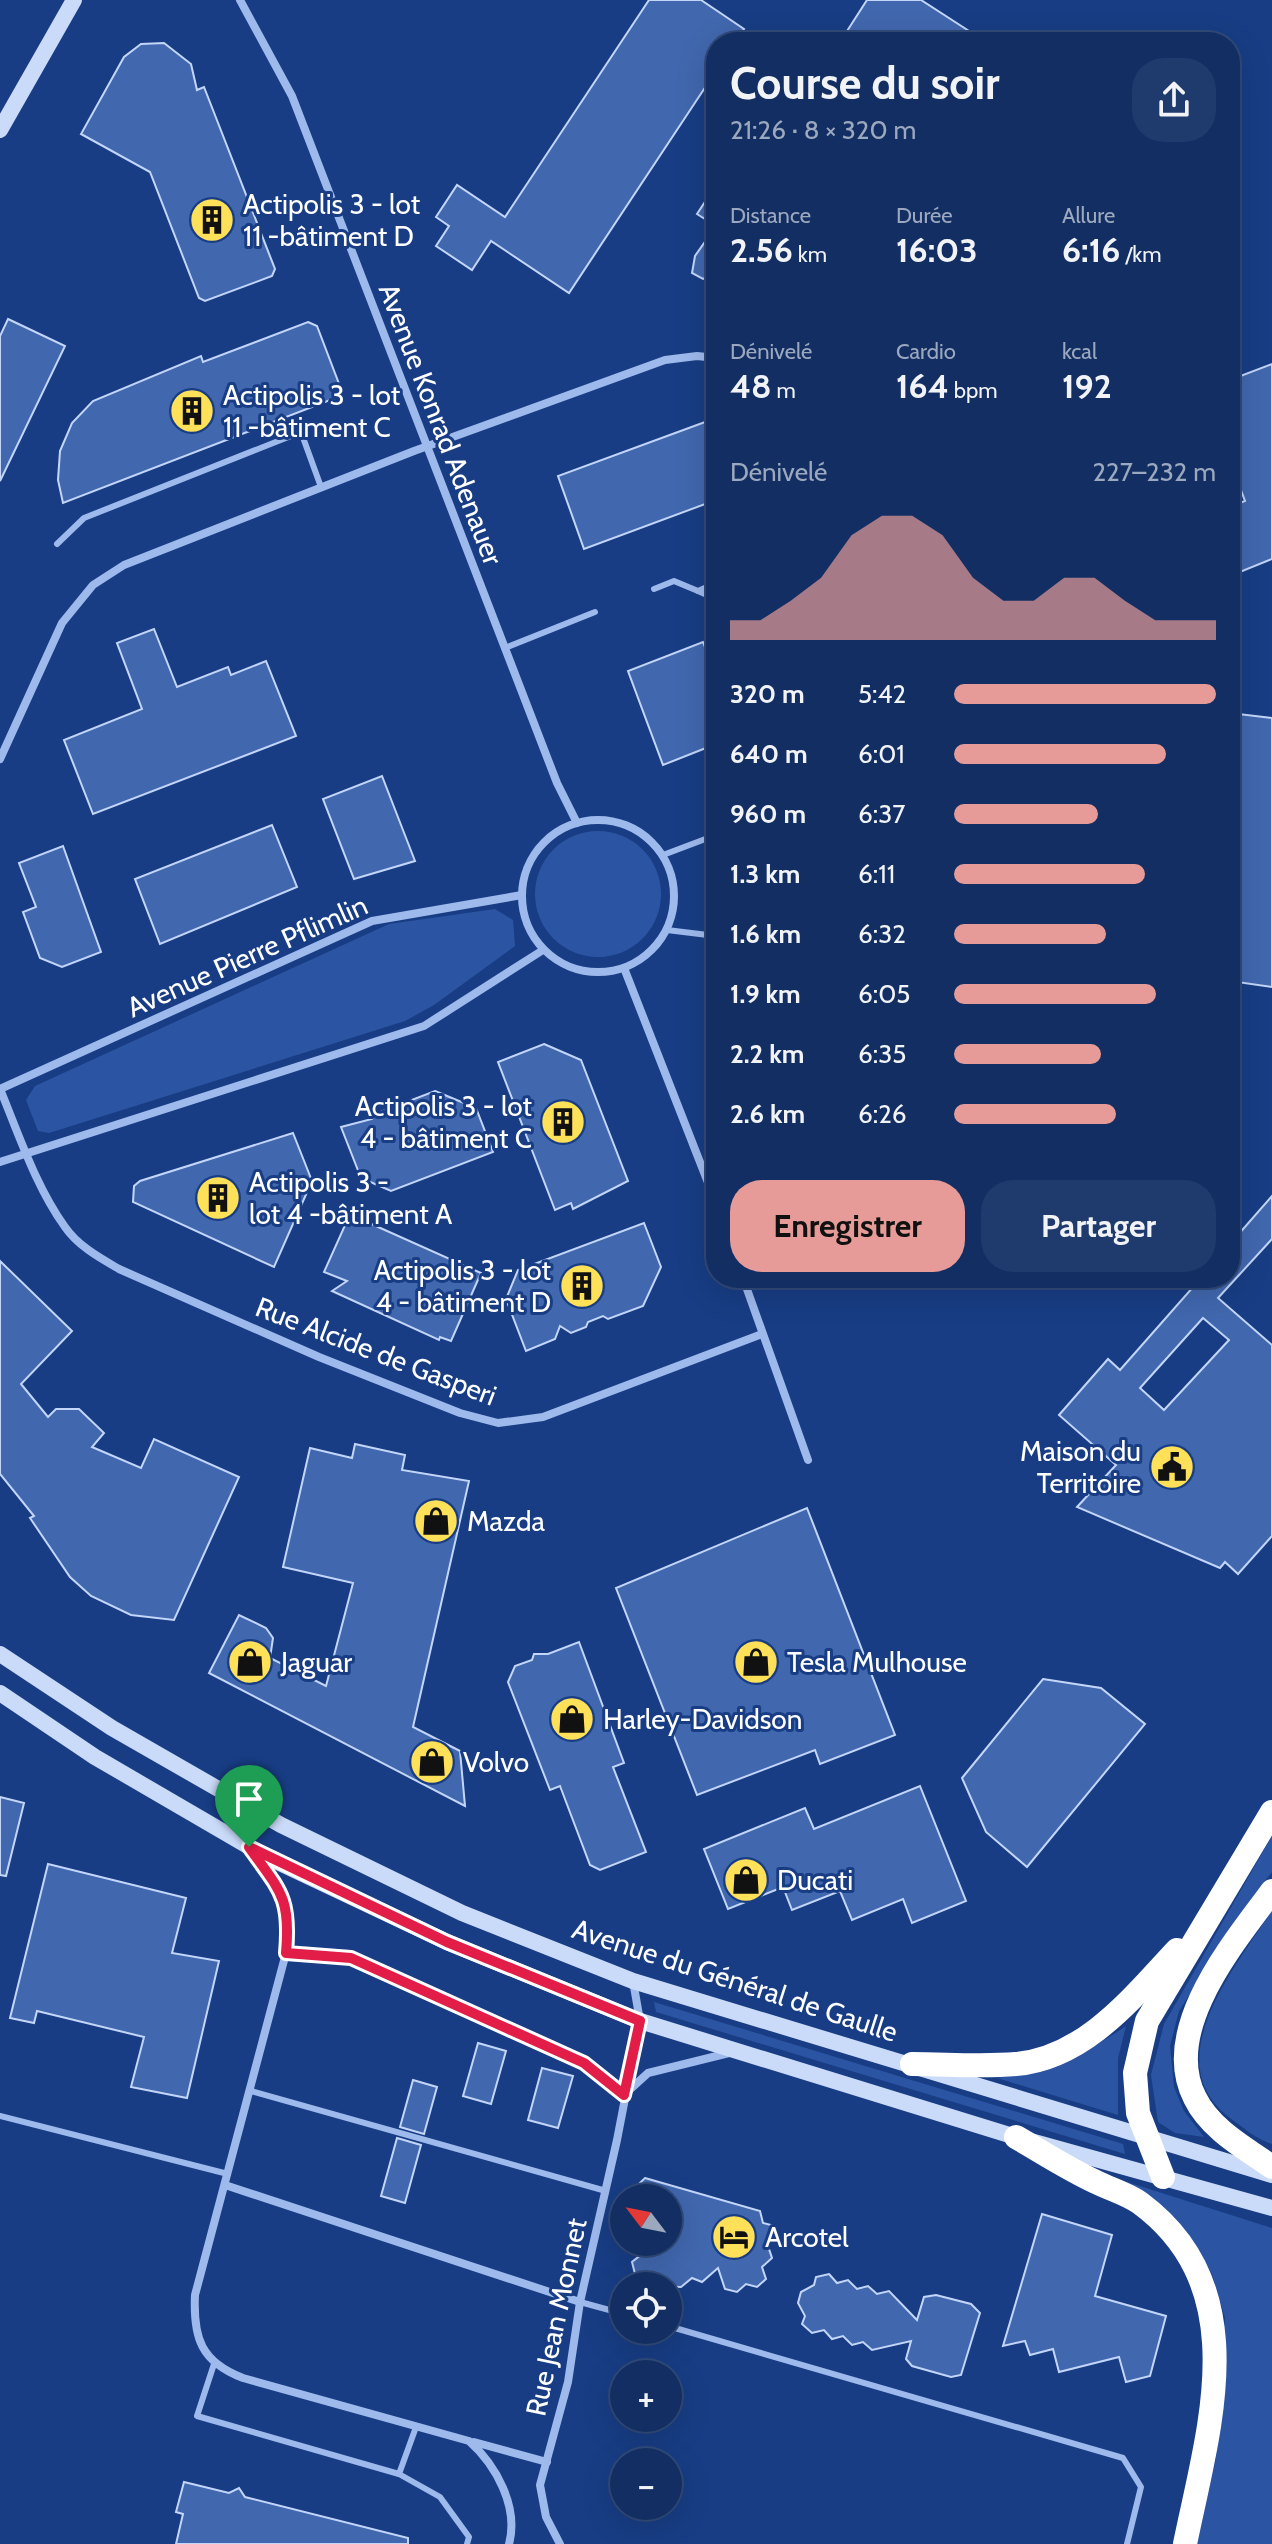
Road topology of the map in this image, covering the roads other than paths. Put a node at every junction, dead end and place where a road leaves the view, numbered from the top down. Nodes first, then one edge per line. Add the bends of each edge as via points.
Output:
1 (74, 0) edge
2 (240, 0) edge
3 (0, 130) edge
4 (706, 357) edge
5 (426, 447) junction
6 (321, 487) junction
7 (57, 544) dead end
8 (706, 587) edge
9 (654, 589) dead end
10 (698, 591) junction
11 (706, 595) edge
12 (595, 612) dead end
13 (505, 648) junction
14 (0, 759) edge
15 (577, 823) junction
16 (706, 839) edge
17 (663, 855) junction
18 (522, 895) junction
19 (667, 930) junction
20 (706, 935) edge
21 (543, 950) junction
22 (624, 968) junction
23 (0, 1089) edge
24 (28, 1156) junction
25 (0, 1162) edge
26 (706, 1177) edge
27 (746, 1288) edge
28 (762, 1334) junction
29 (808, 1460) dead end
30 (0, 1654) edge
31 (0, 1693) edge
32 (1272, 1812) edge
33 (249, 1847) junction
34 (1272, 1891) edge
35 (1208, 1916) junction
36 (286, 1953) junction
37 (633, 1981) junction
38 (640, 2021) junction
39 (738, 2051) junction
40 (912, 2064) junction
41 (251, 2091) junction
42 (624, 2095) junction
43 (0, 2116) edge
44 (1016, 2137) junction
45 (1146, 2138) junction
46 (1272, 2167) edge
47 (228, 2174) junction
48 (1272, 2175) edge
49 (1163, 2177) junction
50 (225, 2185) junction
51 (606, 2191) junction
52 (1272, 2208) edge
53 (580, 2302) junction
54 (610, 2310) edge
55 (682, 2330) edge
56 (214, 2364) junction
57 (416, 2427) junction
58 (469, 2441) junction
59 (547, 2462) junction
60 (399, 2474) junction
61 (467, 2544) edge
62 (509, 2544) edge
63 (560, 2544) edge
64 (1127, 2544) edge
65 (1185, 2544) edge

1 - 3 main road
2 - 5 street, Avenue Konrad Adenauer via 292,96
4 - 5 street via 665,360
5 - 6 street
5 - 13 street, Avenue Konrad Adenauer
6 - 7 lane via 301,432 84,518
6 - 14 street via 124,565 93,585 62,623
8 - 10 lane
9 - 10 lane via 674,581
10 - 11 lane
12 - 13 lane
13 - 15 street, Avenue Konrad Adenauer
15 - 17 street via 625,825 647,837
15 - 18 street via 555,833 537,850
16 - 17 lane
17 - 19 street via 674,892
18 - 21 street via 531,934
18 - 23 street, Avenue Pierre Pflimlin via 372,921
19 - 20 lane
19 - 22 street via 656,946
21 - 22 street via 581,971
21 - 24 street via 424,1026
22 - 26 street
23 - 24 street, Avenue Pierre Pflimlin
24 - 25 street
24 - 28 street, Rue Alcide de Gasperi via 65,1228 119,1269 319,1357 498,1423 543,1417
27 - 28 street
28 - 29 street
30 - 37 main road, Avenue du Général de Gaulle via 112,1728 281,1825 462,1913
31 - 33 main road via 95,1757
32 - 35 highway
33 - 36 street via 284,1896 289,1920
33 - 38 main road via 447,1942
34 - 46 highway via 1204,1993 1186,2034 1184,2067 1195,2099 1219,2129
35 - 40 highway via 1110,2021 1058,2052 1018,2064
35 - 45 highway via 1147,2021 1135,2073
36 - 41 street
36 - 42 lane via 351,1958 584,2063
37 - 38 street, Rue Jean Monnet
37 - 40 main road, Avenue du Général de Gaulle
38 - 39 main road
38 - 42 street, Rue Jean Monnet
39 - 42 street via 648,2073
39 - 44 main road
40 - 45 main road, Avenue du Général de Gaulle
41 - 47 street
41 - 51 lane
42 - 51 street, Rue Jean Monnet
43 - 47 lane
44 - 49 main road
44 - 65 highway via 1139,2202 1169,2229 1197,2267 1212,2309 1215,2359 1210,2426
45 - 48 main road, Avenue du Général de Gaulle
45 - 49 highway
47 - 50 street
49 - 52 main road
50 - 53 street
50 - 56 street via 195,2295 198,2334
51 - 53 street, Rue Jean Monnet
53 - 54 lane
53 - 59 street, Rue Jean Monnet via 568,2382
55 - 64 lane via 1123,2458 1141,2487
56 - 57 street via 243,2378
56 - 60 lane via 197,2416
57 - 58 street
57 - 60 lane
58 - 59 street
58 - 62 street via 501,2483 510,2511
59 - 63 street, Rue Jean Monnet via 540,2485 542,2501
60 - 61 lane via 440,2497 469,2537

